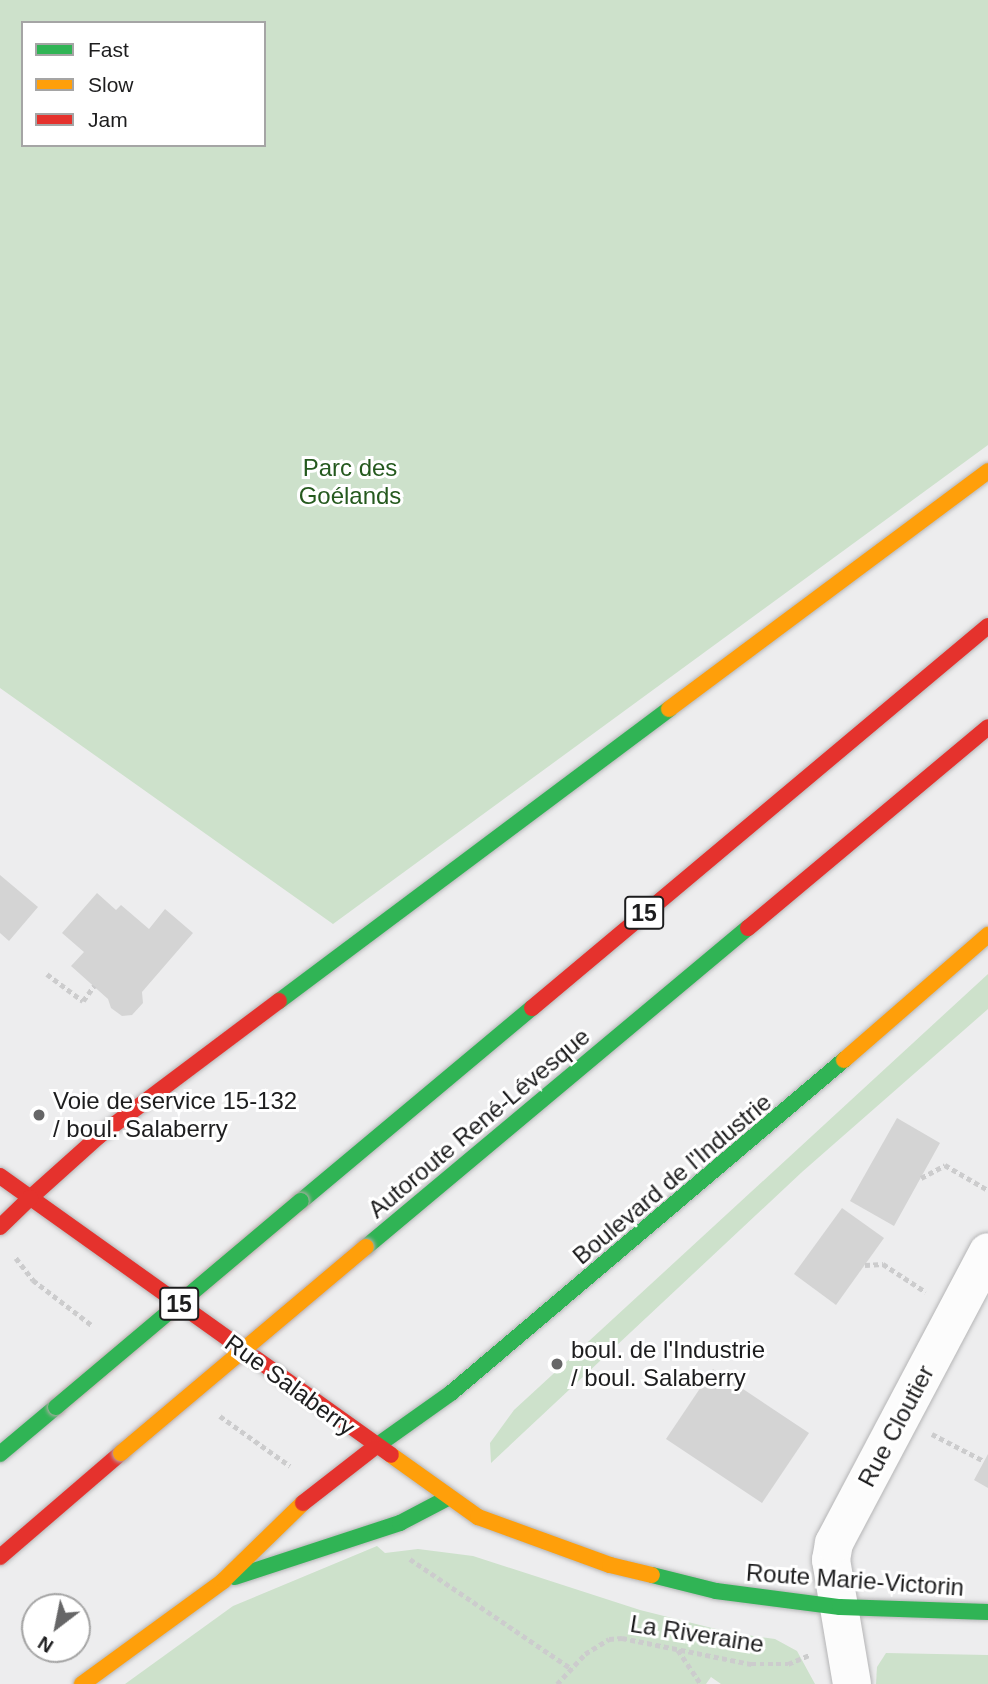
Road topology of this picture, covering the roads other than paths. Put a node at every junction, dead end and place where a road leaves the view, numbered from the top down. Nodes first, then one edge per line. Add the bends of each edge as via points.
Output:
1 (988, 471) edge
2 (988, 626) edge
3 (988, 726) edge
4 (988, 935) edge
5 (0, 1176) edge
6 (30, 1198) junction
7 (0, 1227) edge
8 (988, 1252) edge
9 (375, 1447) junction
10 (0, 1454) edge
11 (446, 1499) junction
12 (0, 1557) edge
13 (223, 1581) junction
14 (840, 1607) junction
15 (988, 1612) edge
16 (82, 1684) edge
17 (852, 1684) edge

1 - 6 main road via 84,1147
2 - 10 main road, 15, bridge
3 - 12 main road, Autoroute René-Lévesque, bridge
4 - 9 main road, Boulevard de l'Industrie via 652,1227 451,1393
5 - 6 main road, Rue Salaberry
6 - 7 main road
6 - 9 main road, Rue Salaberry
8 - 14 street, Rue Cloutier via 834,1543 831,1560
9 - 11 main road, Route Marie-Victorin
9 - 13 main road, Boulevard de l'Industrie via 293,1511
11 - 13 main road via 400,1523 317,1546
11 - 14 main road, Route Marie-Victorin via 523,1535 635,1573 742,1595
13 - 16 main road
14 - 15 main road, Route Marie-Victorin
14 - 17 street

